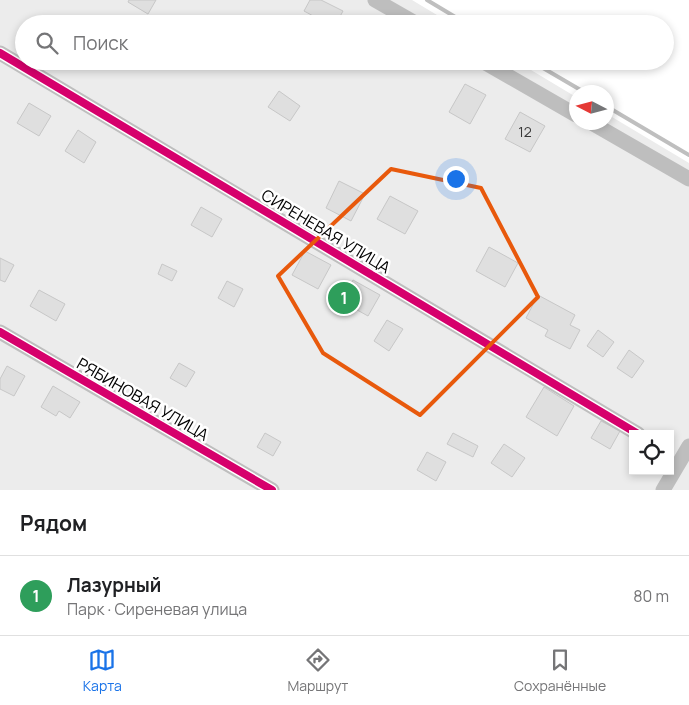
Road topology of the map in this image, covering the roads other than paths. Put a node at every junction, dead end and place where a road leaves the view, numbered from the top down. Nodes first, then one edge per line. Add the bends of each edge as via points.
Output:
1 (375, 0) edge
2 (401, 15) edge
3 (0, 53) edge
4 (15, 62) edge
5 (28, 70) edge
6 (498, 70) edge
7 (569, 111) edge
8 (604, 130) edge
9 (689, 179) edge
10 (0, 332) edge
11 (631, 430) edge
12 (689, 446) edge
13 (676, 456) edge
14 (272, 490) edge
15 (663, 490) edge

1 - 2 street
3 - 4 street, СИРЕНЕВАЯ УЛИЦА
5 - 11 street, СИРЕНЕВАЯ УЛИЦА
6 - 7 street
8 - 9 street
10 - 14 street, РЯБИНОВАЯ УЛИЦА
12 - 13 street
13 - 15 street

